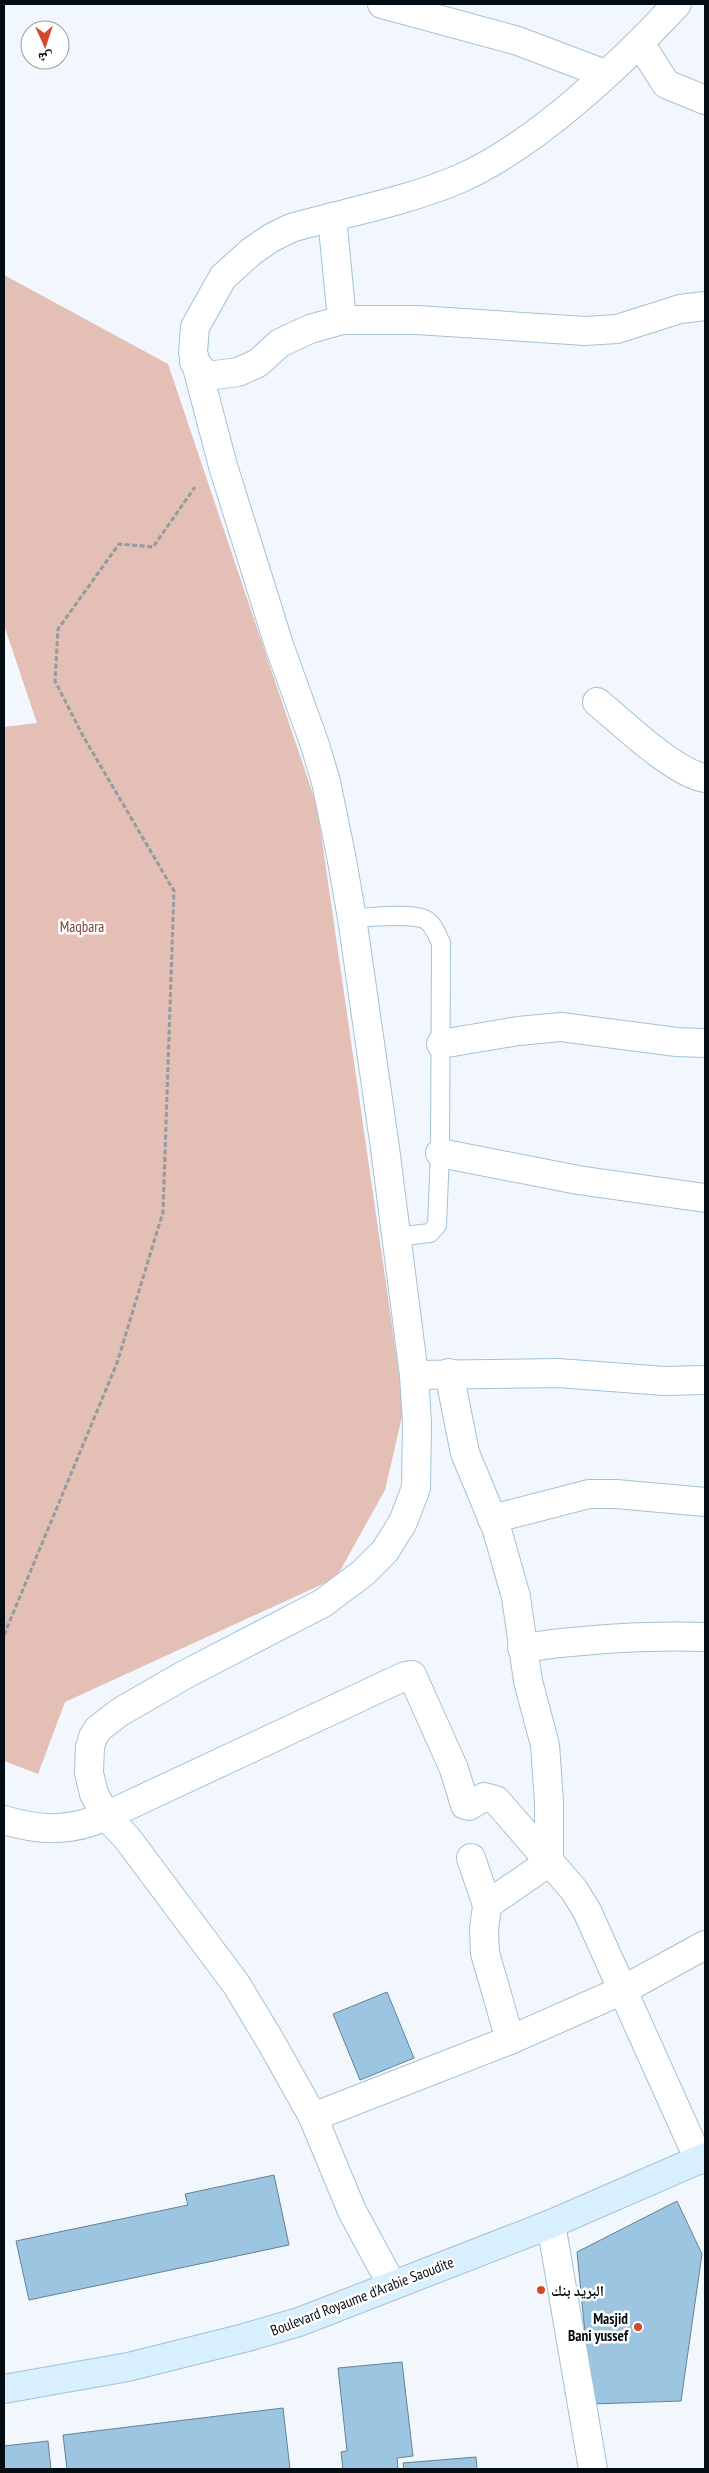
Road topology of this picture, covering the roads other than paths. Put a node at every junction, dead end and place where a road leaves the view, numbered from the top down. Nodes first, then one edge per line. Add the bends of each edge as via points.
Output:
1 (382, 4) edge
2 (677, 4) edge
3 (640, 43) junction
4 (605, 74) junction
5 (705, 100) edge
6 (332, 217) junction
7 (705, 306) edge
8 (342, 320) junction
9 (194, 362) junction
10 (597, 702) dead end
11 (705, 778) edge
12 (352, 918) junction
13 (705, 1043) edge
14 (441, 1044) junction
15 (440, 1153) junction
16 (705, 1198) edge
17 (396, 1237) junction
18 (449, 1373) junction
19 (414, 1375) junction
20 (705, 1380) edge
21 (705, 1502) edge
22 (492, 1519) junction
23 (705, 1637) edge
24 (522, 1648) junction
25 (106, 1816) junction
26 (4, 1820) edge
27 (471, 1858) dead end
28 (549, 1862) junction
29 (487, 1905) junction
30 (705, 1945) edge
31 (623, 1990) junction
32 (510, 2040) junction
33 (313, 2117) junction
34 (702, 2159) edge
35 (551, 2224) junction
36 (392, 2285) junction
37 (4, 2389) edge
38 (593, 2469) edge

1 - 4 street via 518,41
2 - 3 street
3 - 4 street
3 - 5 street via 666,84
4 - 6 street via 533,134 460,179 392,202
6 - 8 street
6 - 9 street via 291,228 271,238 223,277 195,327 192,341
7 - 8 street via 680,309 607,330 585,331 417,320
8 - 9 street via 280,343 258,362 238,372 208,376
9 - 12 street via 279,645 326,782
10 - 11 street via 659,753
12 - 14 lane via 405,917 425,920 434,928 441,943
12 - 17 street
13 - 14 street via 561,1027
14 - 15 lane
15 - 16 street via 578,1180
15 - 17 lane via 437,1225 430,1233
17 - 19 street
18 - 19 street
18 - 20 street
18 - 22 street via 465,1453
19 - 25 street via 416,1488 403,1522 385,1551 363,1573 323,1603 186,1674 120,1712 98,1729 90,1747 90,1773 94,1794
21 - 22 street via 590,1494
22 - 24 street via 513,1585
23 - 24 street via 574,1640
24 - 28 street via 544,1745 549,1802
25 - 26 street via 56,1830
25 - 28 street via 411,1675 454,1769 466,1805 471,1806 484,1797 494,1798
25 - 33 street via 127,1838 236,1984
27 - 29 street
28 - 29 street
28 - 31 street via 574,1890
29 - 32 street via 485,1953
30 - 31 street
31 - 32 street
31 - 34 street
32 - 33 street
33 - 36 street via 352,2212
34 - 35 main road, Boulevard Royaume d'Arabie Saoudite
35 - 36 main road, Boulevard Royaume d'Arabie Saoudite
35 - 38 street
36 - 37 main road, Boulevard Royaume d'Arabie Saoudite via 298,2322 244,2338 128,2367

